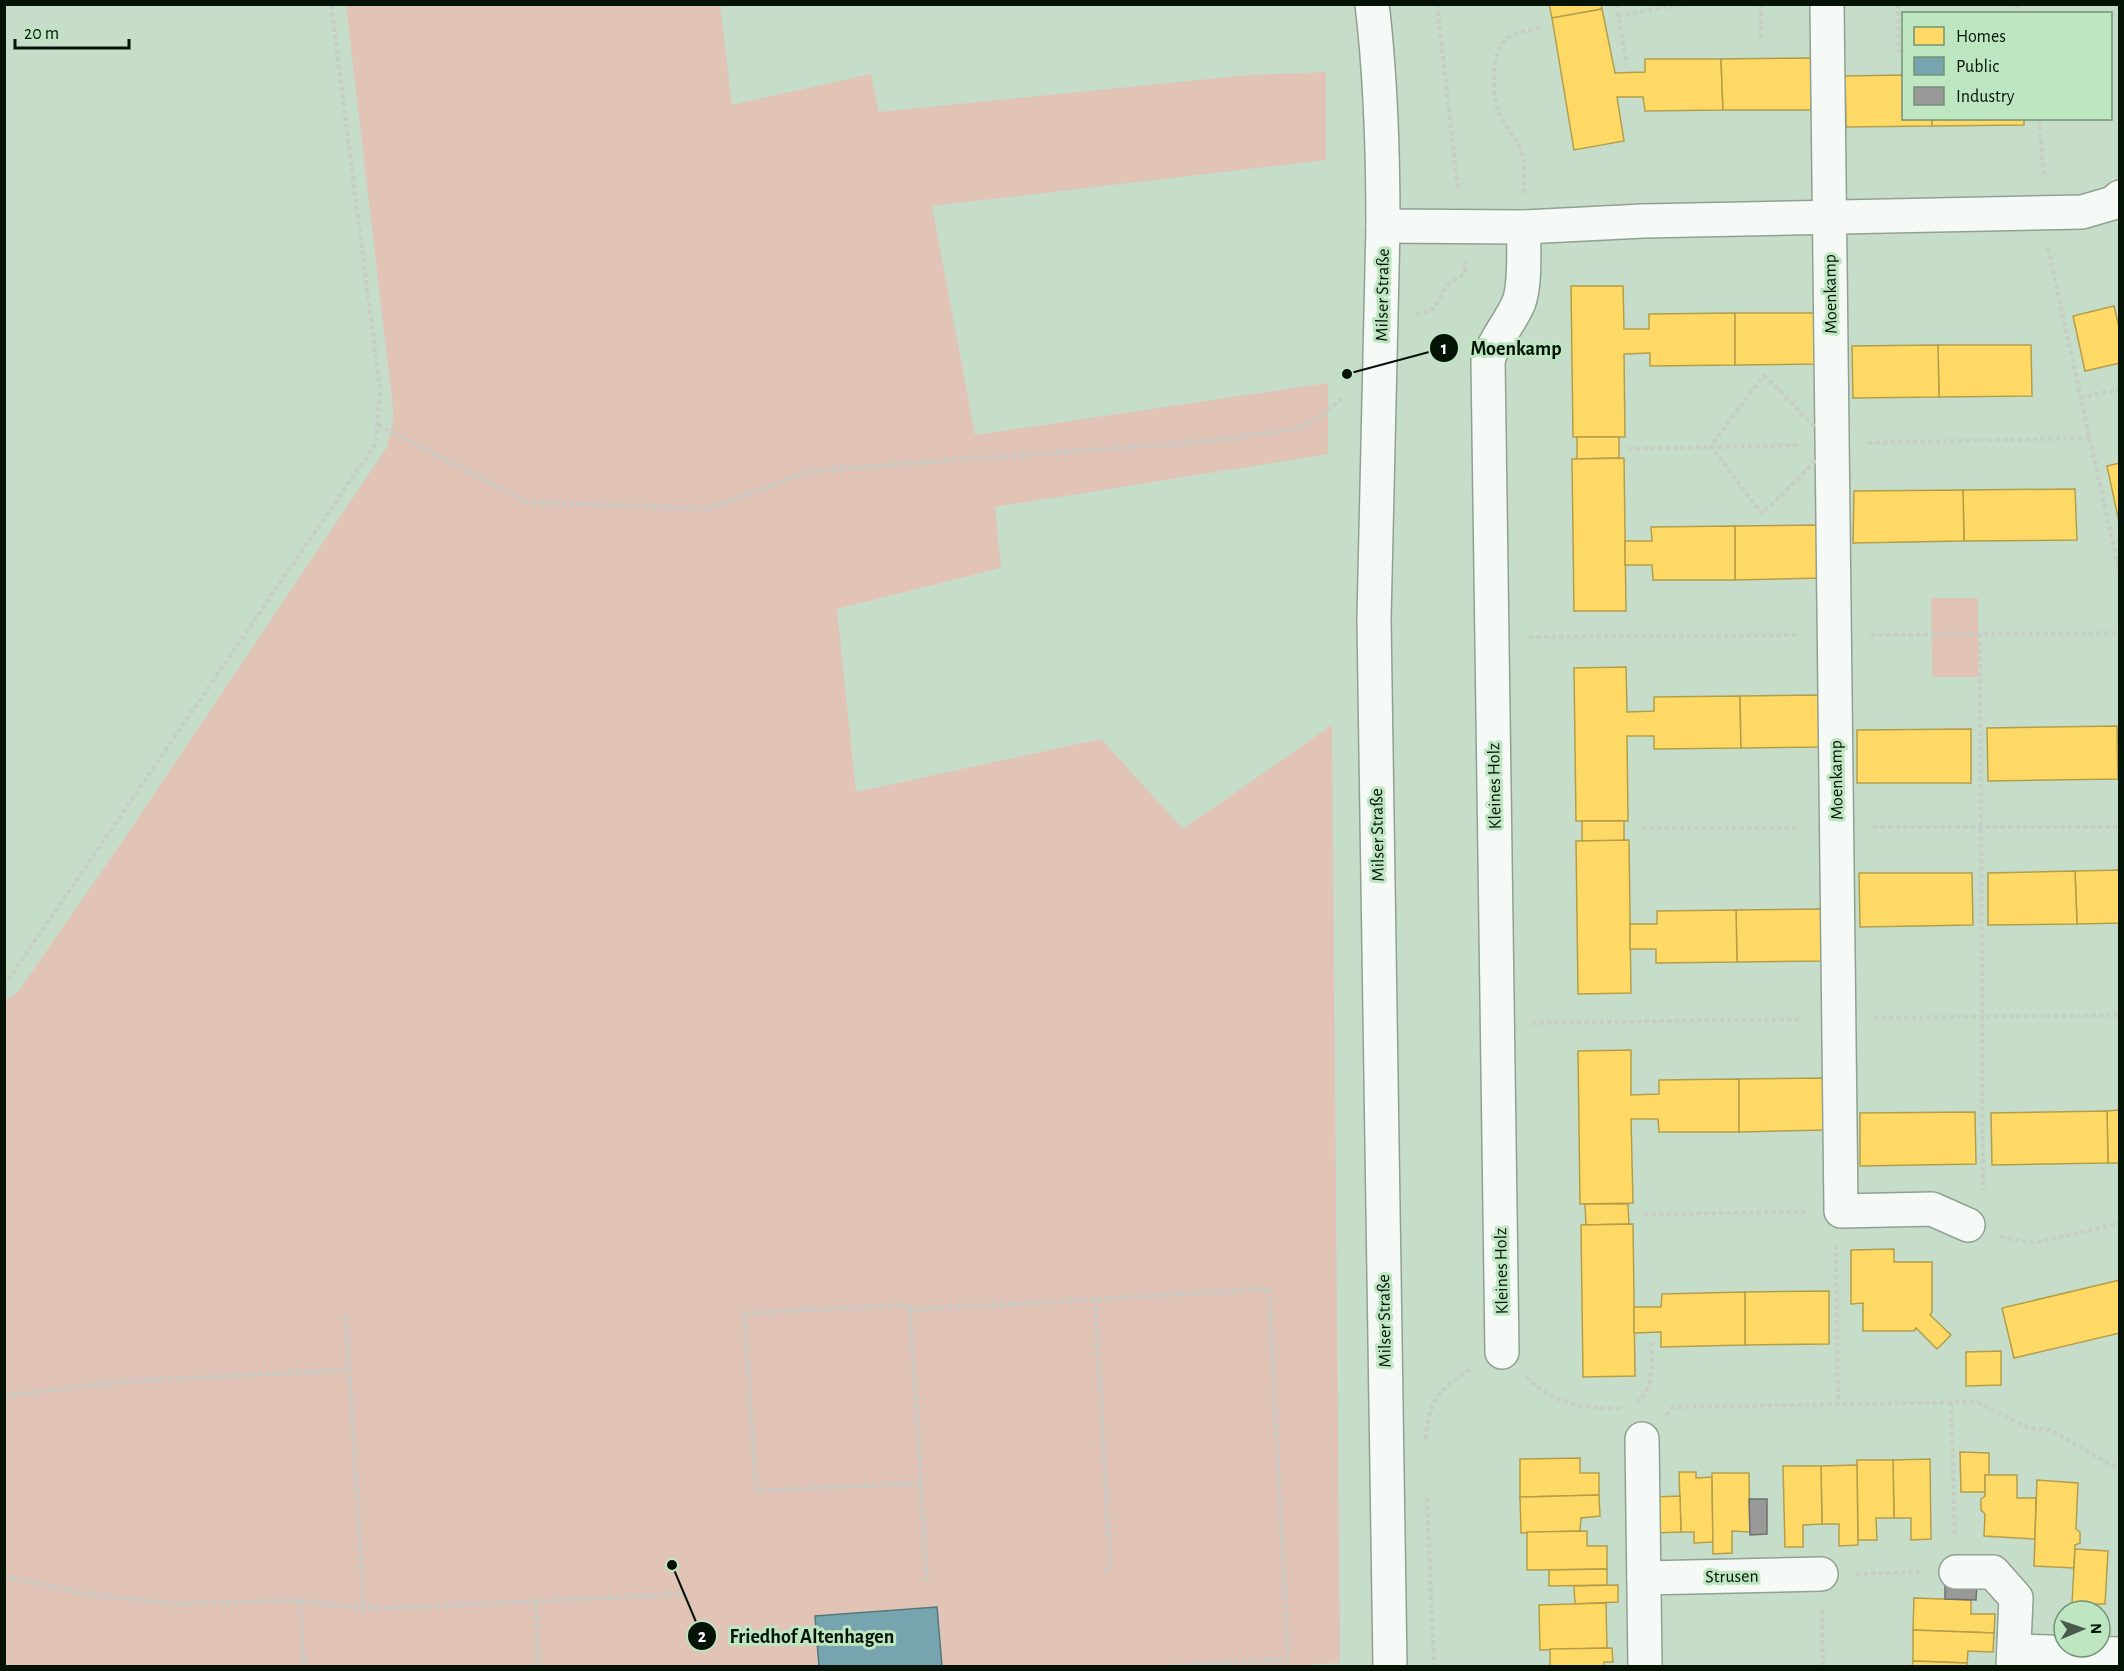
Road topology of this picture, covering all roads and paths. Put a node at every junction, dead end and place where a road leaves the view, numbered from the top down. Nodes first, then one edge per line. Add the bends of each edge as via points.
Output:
1 (331, 4) edge
2 (1372, 4) edge
3 (1437, 4) edge
4 (1616, 4) edge
5 (1683, 4) edge
6 (1761, 4) edge
7 (1827, 4) edge
8 (1898, 4) edge
9 (1618, 16) junction
10 (1540, 28) dead end
11 (1761, 40) dead end
12 (1899, 53) dead end
13 (1627, 65) dead end
14 (2039, 120) edge
15 (1455, 171) dead end
16 (2120, 196) edge
17 (2043, 212) junction
18 (1829, 218) junction
19 (1383, 226) junction
20 (1524, 227) junction
21 (2120, 389) edge
22 (1345, 395) dead end
23 (2080, 398) junction
24 (378, 425) junction
25 (1832, 444) junction
26 (2120, 547) edge
27 (2114, 549) junction
28 (2120, 576) edge
29 (1980, 634) dead end
30 (2120, 826) edge
31 (1981, 827) junction
32 (1642, 828) dead end
33 (1836, 828) junction
34 (4, 986) edge
35 (1841, 1211) junction
36 (1644, 1214) dead end
37 (2120, 1223) edge
38 (1968, 1225) junction
39 (1095, 1299) junction
40 (910, 1310) junction
41 (346, 1316) dead end
42 (1651, 1342) dead end
43 (1502, 1352) junction
44 (349, 1370) junction
45 (4, 1396) edge
46 (1951, 1402) junction
47 (1633, 1404) dead end
48 (1838, 1404) junction
49 (1627, 1407) dead end
50 (1642, 1439) joint
51 (1425, 1442) dead end
52 (2120, 1470) edge
53 (921, 1483) junction
54 (1426, 1487) dead end
55 (1103, 1572) dead end
56 (1956, 1572) junction
57 (1821, 1575) junction
58 (4, 1576) edge
59 (1644, 1578) junction
60 (927, 1581) dead end
61 (691, 1594) dead end
62 (299, 1600) junction
63 (536, 1601) junction
64 (364, 1609) junction
65 (2120, 1654) edge
66 (2013, 1659) edge
67 (304, 1666) edge
68 (539, 1666) edge
69 (1167, 1666) edge
70 (1390, 1666) edge
71 (1434, 1666) edge
72 (1645, 1666) edge
73 (1823, 1666) edge

1 - 24 path via 380,390
2 - 19 street, Milser Straße via 1381,109
3 - 15 path
4 - 9 path
5 - 9 path
6 - 11 path
7 - 18 street, Moenkamp
8 - 12 path
9 - 13 path
10 - 20 path via 1512,35 1499,45 1495,63 1498,112 1524,161
14 - 17 path
16 - 17 street via 2113,203 2082,212
17 - 18 street
17 - 23 path
18 - 20 street
18 - 25 street, Moenkamp
19 - 20 street
19 - 70 street, Milser Straße via 1374,620
20 - 43 street, Kleines Holz via 1519,301 1488,360
21 - 23 path
22 - 24 path via 1321,417 1295,429 1209,441 810,471 708,509 527,502
23 - 27 path
24 - 34 path via 376,443
25 - 25 path via 1764,375 1712,447 1762,514
25 - 33 street, Moenkamp
26 - 27 path
27 - 28 path
29 - 31 path
30 - 31 path
31 - 33 path
31 - 38 path via 1984,1188
32 - 33 path
33 - 35 street, Moenkamp
35 - 36 path
35 - 38 street via 1932,1209
35 - 48 path via 1835,1232
37 - 38 path via 2034,1243 1992,1236
39 - 40 path
39 - 55 path via 1110,1563
39 - 69 path via 1269,1289 1288,1659
40 - 53 path
40 - 53 path via 909,1305 744,1313 756,1491
41 - 44 path
42 - 47 path via 1652,1371 1647,1390
43 - 49 path via 1532,1382 1563,1400 1579,1407
43 - 51 path via 1454,1378 1437,1395 1427,1421
44 - 45 path via 132,1381
44 - 64 path
46 - 48 path
46 - 52 path via 1977,1402 2028,1428 2050,1430
46 - 56 path
48 - 50 path via 1673,1407
50 - 59 street
53 - 60 path
54 - 71 path
56 - 57 path
56 - 66 street via 1993,1572 2016,1598
57 - 59 street, Strusen
57 - 73 path
58 - 62 path via 81,1593 176,1604
59 - 72 street
61 - 63 path
62 - 64 path
62 - 67 path
63 - 64 path
63 - 68 path
65 - 66 street

